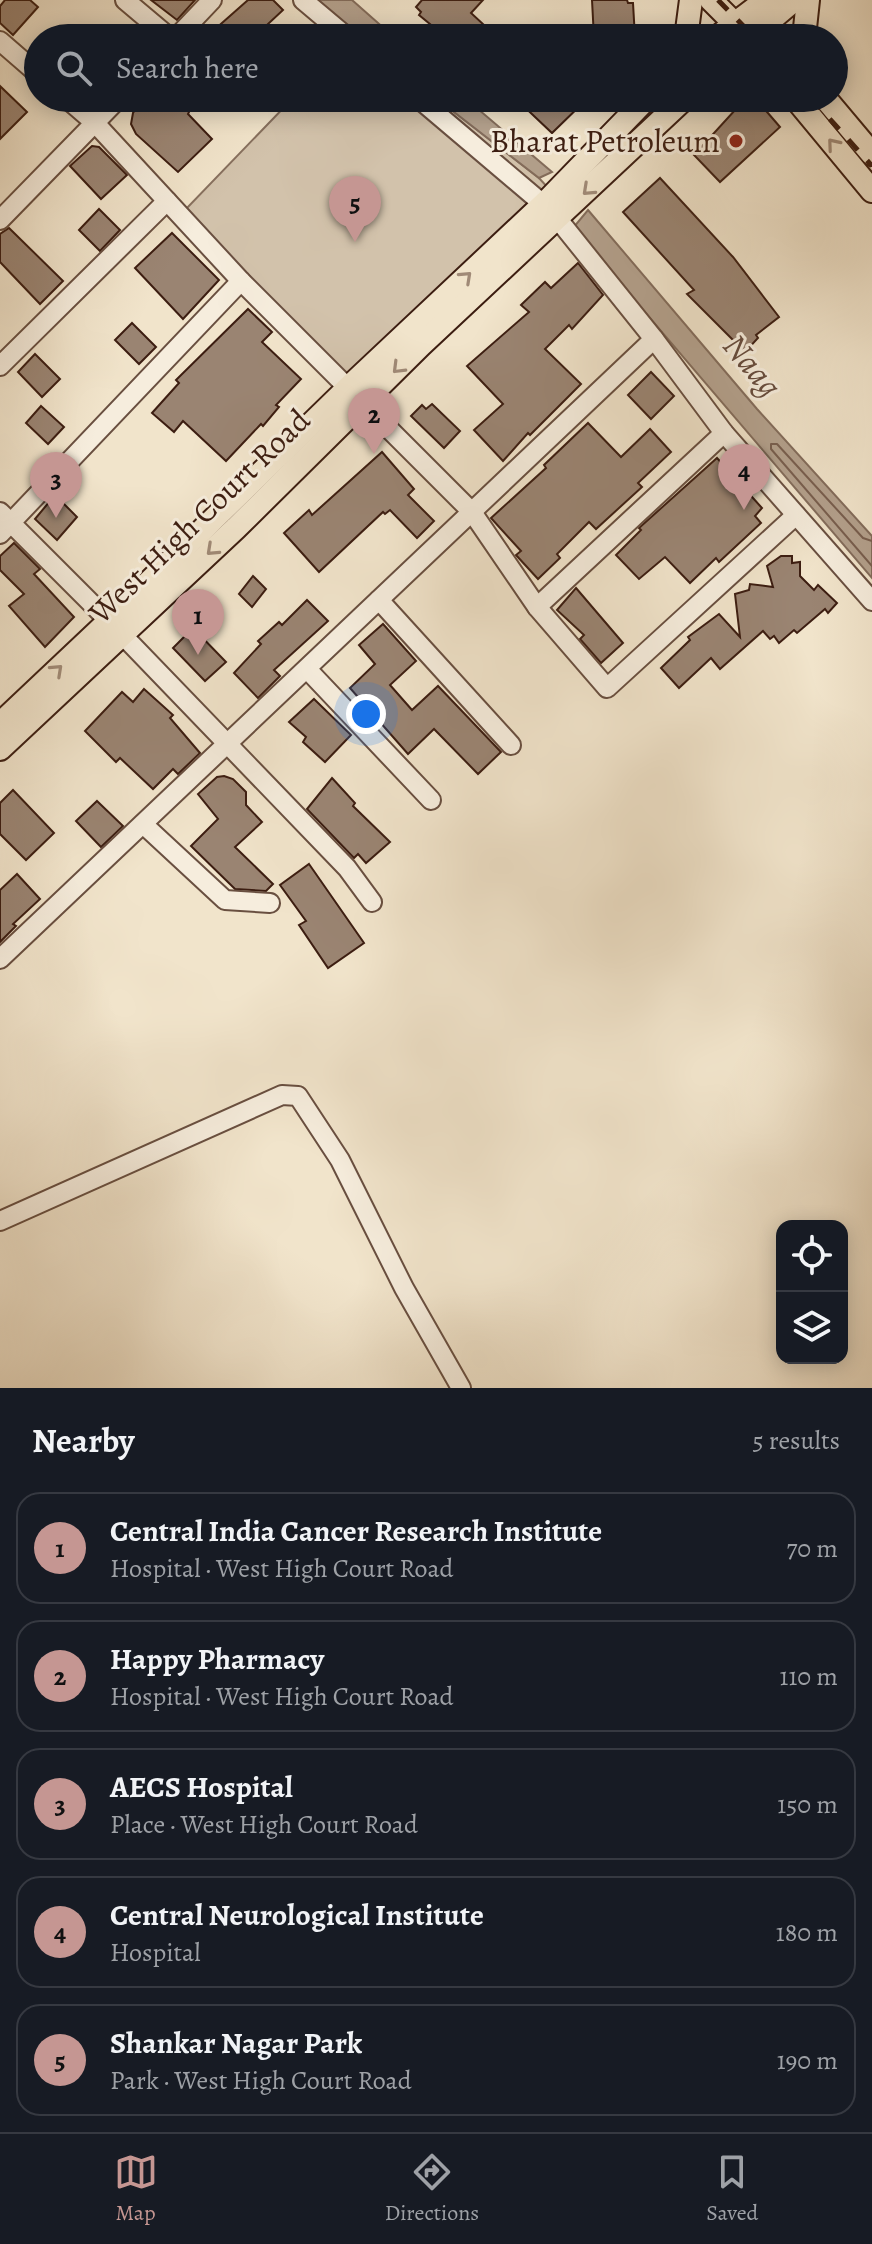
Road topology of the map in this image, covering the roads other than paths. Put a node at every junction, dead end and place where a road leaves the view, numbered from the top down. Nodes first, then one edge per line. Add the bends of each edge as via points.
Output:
1 (125, 0) edge
2 (212, 0) edge
3 (303, 0) edge
4 (691, 0) edge
5 (711, 0) edge
6 (808, 0) edge
7 (769, 9) edge
8 (153, 24) edge
9 (189, 24) edge
10 (331, 24) edge
11 (688, 24) edge
12 (735, 24) edge
13 (753, 24) edge
14 (805, 24) edge
15 (0, 41) edge
16 (24, 62) edge
17 (82, 112) edge
18 (106, 112) edge
19 (434, 112) edge
20 (635, 112) edge
21 (668, 112) edge
22 (807, 112) edge
23 (837, 112) edge
24 (95, 123) junction
25 (872, 154) edge
26 (872, 191) edge
27 (167, 201) junction
28 (550, 211) junction
29 (0, 220) edge
30 (241, 281) junction
31 (654, 339) junction
32 (0, 366) edge
33 (356, 395) junction
34 (724, 433) junction
35 (472, 512) junction
36 (796, 515) junction
37 (4, 523) edge
38 (379, 600) junction
39 (872, 601) edge
40 (537, 607) junction
41 (116, 628) junction
42 (307, 669) junction
43 (0, 724) edge
44 (227, 744) junction
45 (511, 745) dead end
46 (0, 749) edge
47 (431, 800) dead end
48 (143, 824) junction
49 (372, 902) dead end
50 (270, 903) dead end
51 (0, 959) edge
52 (0, 1221) edge
53 (461, 1388) edge

1 - 8 street
2 - 9 street
3 - 10 street
4 - 11 main road
5 - 12 main road
6 - 14 main road
7 - 13 main road
15 - 16 street
17 - 24 street
18 - 24 street
19 - 28 street
20 - 28 main road, West High Court Road
21 -> 28 main road, West High Court Road
26 -> 22 main road
23 - 25 main road
24 - 27 street
24 - 29 street
27 - 30 street
27 - 32 street
28 - 31 street
28 - 33 main road, West High Court Road
30 - 33 street
30 - 37 street
31 - 34 street
31 - 35 street
33 - 35 street
33 - 41 main road, West High Court Road
34 - 36 street
34 - 40 street
35 - 38 street
35 - 40 street
36 - 39 street
36 - 40 street via 607,688
37 - 41 street
38 - 42 street
38 - 45 street
43 -> 41 main road, West High Court Road
41 - 44 street
41 - 46 main road, West High Court Road
42 - 44 street
42 - 47 street
44 - 48 street
44 - 49 street via 347,868
48 - 50 street via 225,900
48 - 51 street
52 - 53 street via 282,1095 298,1096 340,1160

